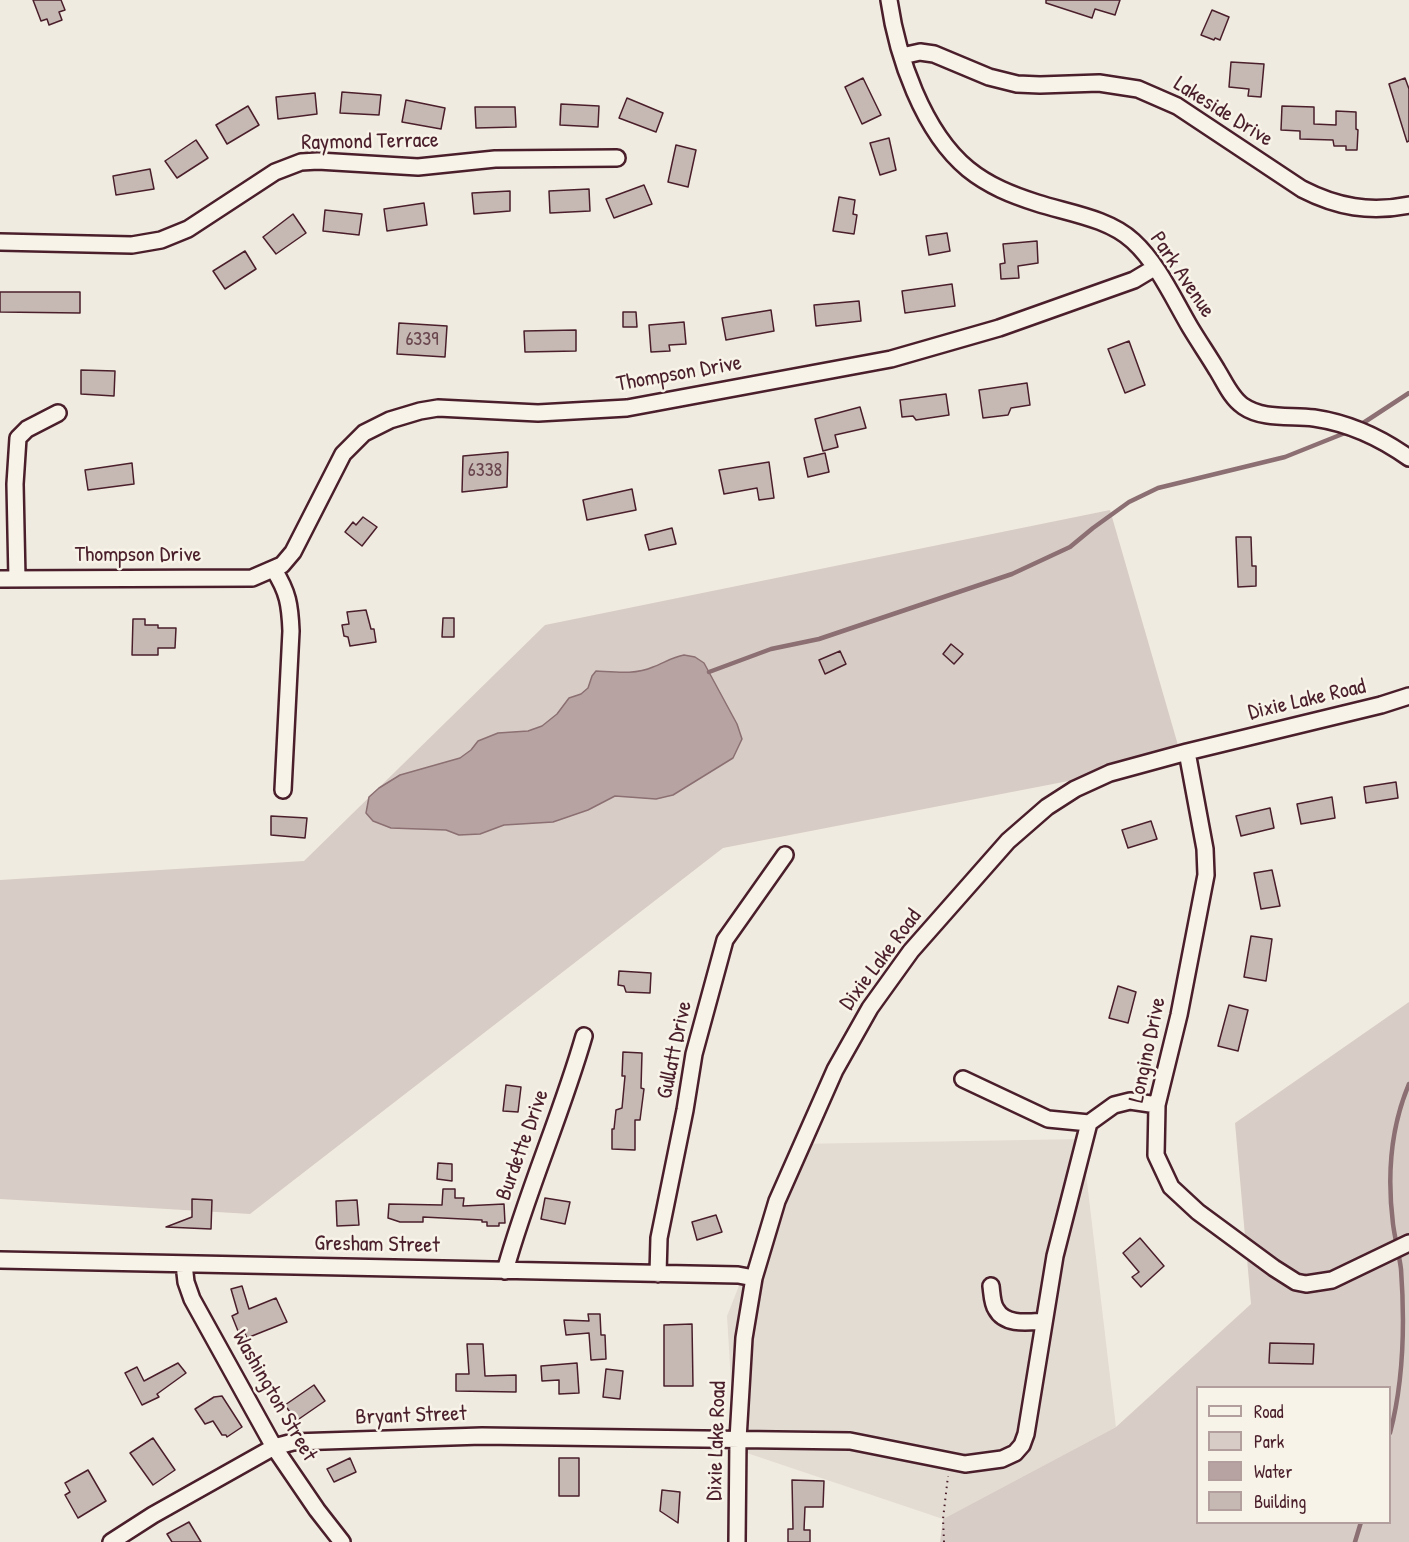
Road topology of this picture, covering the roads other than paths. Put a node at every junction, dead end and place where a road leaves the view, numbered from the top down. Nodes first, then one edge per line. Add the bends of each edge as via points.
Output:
1 (889, 0) edge
2 (902, 56) junction
3 (617, 158) dead end
4 (1409, 206) edge
5 (0, 242) edge
6 (1154, 268) junction
7 (57, 412) dead end
8 (1409, 458) edge
9 (274, 570) junction
10 (0, 579) edge
11 (17, 579) junction
12 (1409, 696) edge
13 (1187, 752) junction
14 (283, 790) dead end
15 (785, 855) dead end
16 (584, 1036) dead end
17 (963, 1080) dead end
18 (1157, 1105) junction
19 (1089, 1123) junction
20 (1409, 1243) edge
21 (0, 1260) edge
22 (184, 1264) junction
23 (505, 1271) junction
24 (658, 1274) junction
25 (754, 1278) junction
26 (991, 1286) dead end
27 (1044, 1321) junction
28 (738, 1439) junction
29 (274, 1447) junction
30 (111, 1542) edge
31 (342, 1542) edge
32 (737, 1542) edge

1 - 2 street, Park Avenue
2 - 4 street, Lakeside Drive via 934,54 1017,84 1099,82 1138,89 1177,106 1323,200 1368,210
2 - 6 street, Park Avenue via 934,128 968,169 1011,195 1111,226 1133,241
3 - 5 street, Raymond Terrace via 495,159 418,167 301,162 275,172 188,230 161,240 132,245
6 - 8 street, Park Avenue via 1243,406 1260,414 1315,418 1357,429
6 - 9 street, Thompson Drive via 1134,280 1010,324 891,359 627,408 538,413 438,408 390,420 364,433 343,454 293,552
7 - 11 street via 18,438
9 - 11 street, Thompson Drive via 252,578
9 - 14 street via 285,586 291,631
10 - 11 street, Thompson Drive
12 - 13 street, Dixie Lake Road
13 - 18 street, Longino Drive via 1206,875
13 - 25 street, Dixie Lake Road via 1110,773 1047,807 1008,841 911,951 870,1008 835,1070 777,1201
15 - 24 street, Gullatt Drive via 725,940 694,1054 659,1238
16 - 23 street, Burdette Drive via 517,1225
17 - 19 street via 1048,1119
18 - 19 street via 1130,1101 1114,1105
18 - 20 street, Longino Drive via 1156,1155 1171,1187 1198,1212 1296,1282 1332,1280
19 - 27 street, Bryant Street via 1055,1256
21 - 22 street, Gresham Street
22 - 23 street, Gresham Street
22 - 29 street, Washington Street via 192,1299
23 - 24 street, Gresham Street
24 - 25 street, Gresham Street
25 - 28 street, Dixie Lake Road via 744,1338
26 - 27 street via 996,1310 1004,1317 1016,1322
27 - 28 street, Bryant Street via 1026,1434 1015,1453 1002,1459 965,1464 850,1442
28 - 29 street, Bryant Street via 482,1436
28 - 32 street, Dixie Lake Road
29 - 30 street, Bryant Street
29 - 31 street, Washington Street

